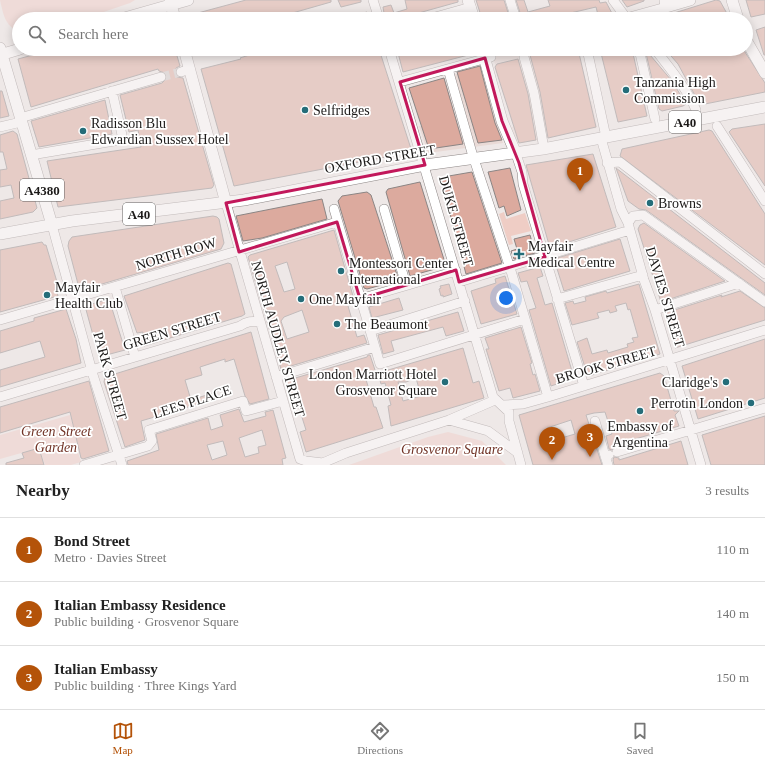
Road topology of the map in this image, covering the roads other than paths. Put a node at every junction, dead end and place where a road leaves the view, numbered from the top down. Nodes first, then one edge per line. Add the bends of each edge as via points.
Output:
1 (188, 0) edge
2 (372, 0) edge
3 (510, 0) edge
4 (613, 0) edge
5 (690, 0) edge
6 (732, 0) edge
7 (171, 2) edge
8 (666, 3) edge
9 (469, 4) edge
10 (142, 12) edge
11 (173, 12) edge
12 (376, 12) edge
13 (447, 12) edge
14 (514, 12) edge
15 (622, 12) edge
16 (642, 12) edge
17 (736, 12) edge
18 (12, 50) edge
19 (1, 52) edge
20 (753, 53) edge
21 (185, 56) edge
22 (391, 56) edge
23 (484, 56) edge
24 (486, 56) edge
25 (588, 56) edge
26 (641, 56) edge
27 (661, 56) edge
28 (524, 57) dead end
29 (448, 71) junction
30 (765, 74) edge
31 (161, 78) tunnel mouth
32 (400, 82) junction
33 (112, 91) junction
34 (765, 107) edge
35 (696, 110) dead end
36 (655, 119) dead end
37 (20, 120) junction
38 (717, 126) dead end
39 (0, 127) edge
40 (603, 137) junction
41 (543, 143) dead end
42 (516, 154) junction
43 (32, 155) junction
44 (473, 156) junction
45 (607, 163) junction
46 (425, 166) junction
47 (765, 201) edge
48 (226, 203) junction
49 (334, 209) dead end
50 (384, 209) dead end
51 (338, 222) junction
52 (52, 225) junction
53 (629, 226) junction
54 (0, 234) edge
55 (239, 252) junction
56 (545, 257) junction
57 (509, 268) junction
58 (456, 271) junction
59 (765, 274) edge
60 (642, 275) junction
61 (459, 282) junction
62 (739, 283) junction
63 (406, 285) junction
64 (115, 287) junction
65 (360, 299) junction
66 (557, 299) junction
67 (73, 300) junction
68 (465, 301) junction
69 (765, 302) edge
70 (655, 310) junction
71 (525, 319) junction
72 (0, 320) edge
73 (260, 322) junction
74 (765, 330) edge
75 (370, 331) junction
76 (474, 334) junction
77 (375, 347) junction
78 (135, 357) junction
79 (670, 361) junction
80 (93, 369) junction
81 (276, 377) junction
82 (584, 386) junction
83 (0, 397) edge
84 (548, 397) junction
85 (282, 401) junction
86 (499, 402) junction
87 (523, 404) junction
88 (765, 408) edge
89 (509, 412) junction
90 (448, 420) junction
91 (595, 421) dead end
92 (691, 432) junction
93 (346, 453) junction
94 (518, 453) junction
95 (119, 454) junction
96 (610, 457) edge
97 (320, 464) edge
98 (84, 465) edge
99 (122, 465) edge
100 (337, 465) edge
101 (521, 465) edge
102 (701, 465) edge

1 - 7 main road
2 - 12 street
3 - 14 street
4 - 15 street
5 - 8 main road
6 - 17 main road
7 - 10 main road
7 - 11 main road
8 - 16 street
9 - 13 street
18 - 19 main road
19 - 37 main road, A4380
20 - 30 main road
21 - 48 main road via 186,70
22 - 32 street, DUKE STREET
23 - 29 street
24 - 42 main road via 502,121
25 - 40 street, DAVIES STREET
26 - 36 street
27 - 35 street via 680,80
28 - 41 street
29 - 32 street
29 - 44 street
31 - 33 street
32 - 46 street, DUKE STREET
33 - 37 street
33 - 43 street via 122,135 120,140
34 - 40 main road, OXFORD STREET / A40
37 - 39 street
37 - 43 main road, A4380
38 - 47 street
40 - 42 main road, OXFORD STREET / A40
40 - 45 street, DAVIES STREET
42 - 44 main road, OXFORD STREET / A40
42 - 56 street
43 - 52 main road, A4380
44 - 46 main road, OXFORD STREET / A40
44 - 57 street
45 - 53 street, DAVIES STREET
45 - 59 street via 620,162
46 - 48 main road, OXFORD STREET / A40
46 - 58 street, DUKE STREET
48 - 52 main road, OXFORD STREET / A40
48 - 55 street, NORTH AUDLEY STREET
49 - 51 street
50 - 63 street
51 - 55 street, NORTH ROW
51 - 65 street
52 - 54 main road, OXFORD STREET / A40
52 - 67 street, PARK STREET
53 - 56 street
53 - 60 street, DAVIES STREET
53 - 62 street via 633,216 642,215
55 - 64 street, NORTH ROW
55 - 73 street, NORTH AUDLEY STREET
56 - 57 street
56 - 66 street
57 - 61 street
57 - 71 street
58 - 61 street, DUKE STREET
58 - 63 street
60 - 66 street
60 - 70 street, DAVIES STREET
61 - 68 street, DUKE STREET
62 - 69 street
62 - 70 street
63 - 65 street
64 - 67 street, NORTH ROW
64 - 78 street
65 - 75 street
66 - 82 street
67 - 72 street, NORTH ROW
67 - 80 street, PARK STREET
68 - 75 street
68 - 76 street, DUKE STREET
70 - 79 street, DAVIES STREET
71 - 76 street
71 - 84 street
73 - 78 street, GREEN STREET via 251,321
73 - 81 street, NORTH AUDLEY STREET
74 - 79 street, BROOK STREET
75 - 77 street
76 - 77 street via 380,364
76 - 86 street, DUKE STREET
77 - 81 street
78 - 80 street, GREEN STREET
79 - 82 street, BROOK STREET
79 - 92 street, DAVIES STREET
80 - 83 street, GREEN STREET
80 - 95 street, PARK STREET
81 - 85 street, NORTH AUDLEY STREET
82 - 84 street, BROOK STREET
84 - 87 street, BROOK STREET
85 - 95 street, LEES PLACE via 246,411 243,401 149,430 152,441 148,446
85 - 97 street, NORTH AUDLEY STREET via 300,458
86 - 87 street, BROOK STREET
86 - 89 street
86 - 90 street
87 - 89 street, BROOK STREET via 520,409
88 - 92 street
89 - 94 street
90 - 93 street
90 - 94 street via 488,431
91 - 96 street
92 - 96 street
92 - 102 street, DAVIES STREET
93 - 97 street
93 - 100 street
94 - 101 street
95 - 98 street
95 - 99 street, PARK STREET

